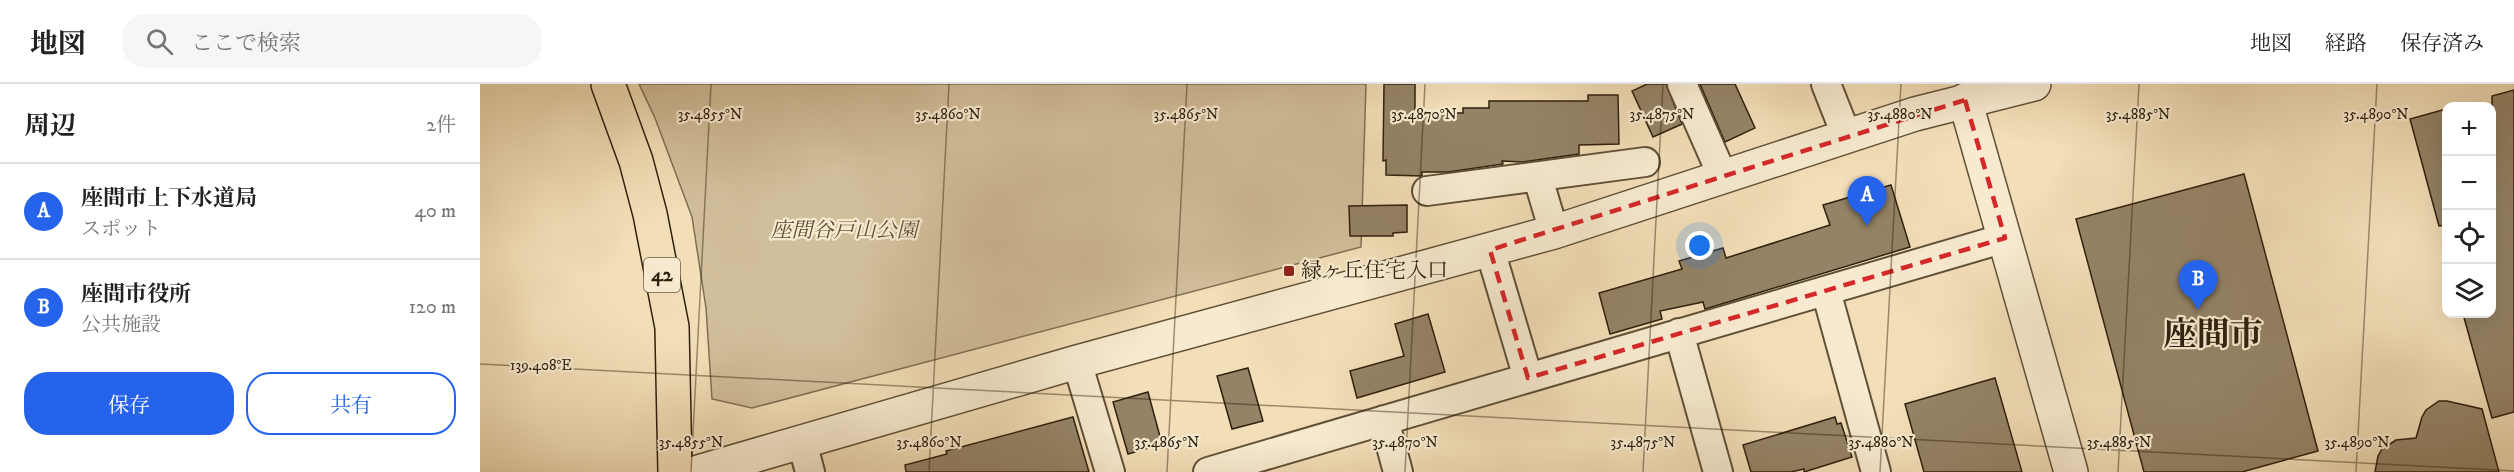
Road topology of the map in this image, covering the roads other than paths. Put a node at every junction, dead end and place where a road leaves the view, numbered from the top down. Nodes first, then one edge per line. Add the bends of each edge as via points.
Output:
1 (608, 84) edge
2 (1682, 84) edge
3 (1827, 84) edge
4 (2034, 84) edge
5 (1965, 100) junction
6 (1847, 137) junction
7 (1646, 162) dead end
8 (1723, 177) junction
9 (1538, 178) junction
10 (1427, 191) dead end
11 (1554, 232) junction
12 (2005, 238) junction
13 (1490, 250) junction
14 (1826, 291) junction
15 (1679, 333) junction
16 (1077, 362) junction
17 (1528, 378) junction
18 (1384, 420) junction
19 (806, 457) edge
20 (675, 472) edge
21 (698, 472) edge
22 (1110, 472) edge
23 (1208, 472) edge
24 (1398, 472) edge
25 (1718, 472) edge
26 (1876, 472) edge
27 (2071, 472) edge

1 - 20 main road, 42 via 650,214 672,327
2 - 8 street
3 - 6 street
4 - 5 street
5 - 6 street
5 - 12 street
6 - 8 street
7 - 9 street
8 - 11 street
9 - 10 street
9 - 11 street
11 - 13 street
12 - 14 street
12 - 27 street
13 - 16 street
13 - 17 street
14 - 15 street
14 - 26 street
15 - 17 street
15 - 25 street
16 - 19 street
16 - 22 street
17 - 18 street
18 - 23 street
18 - 24 street
19 - 21 street

